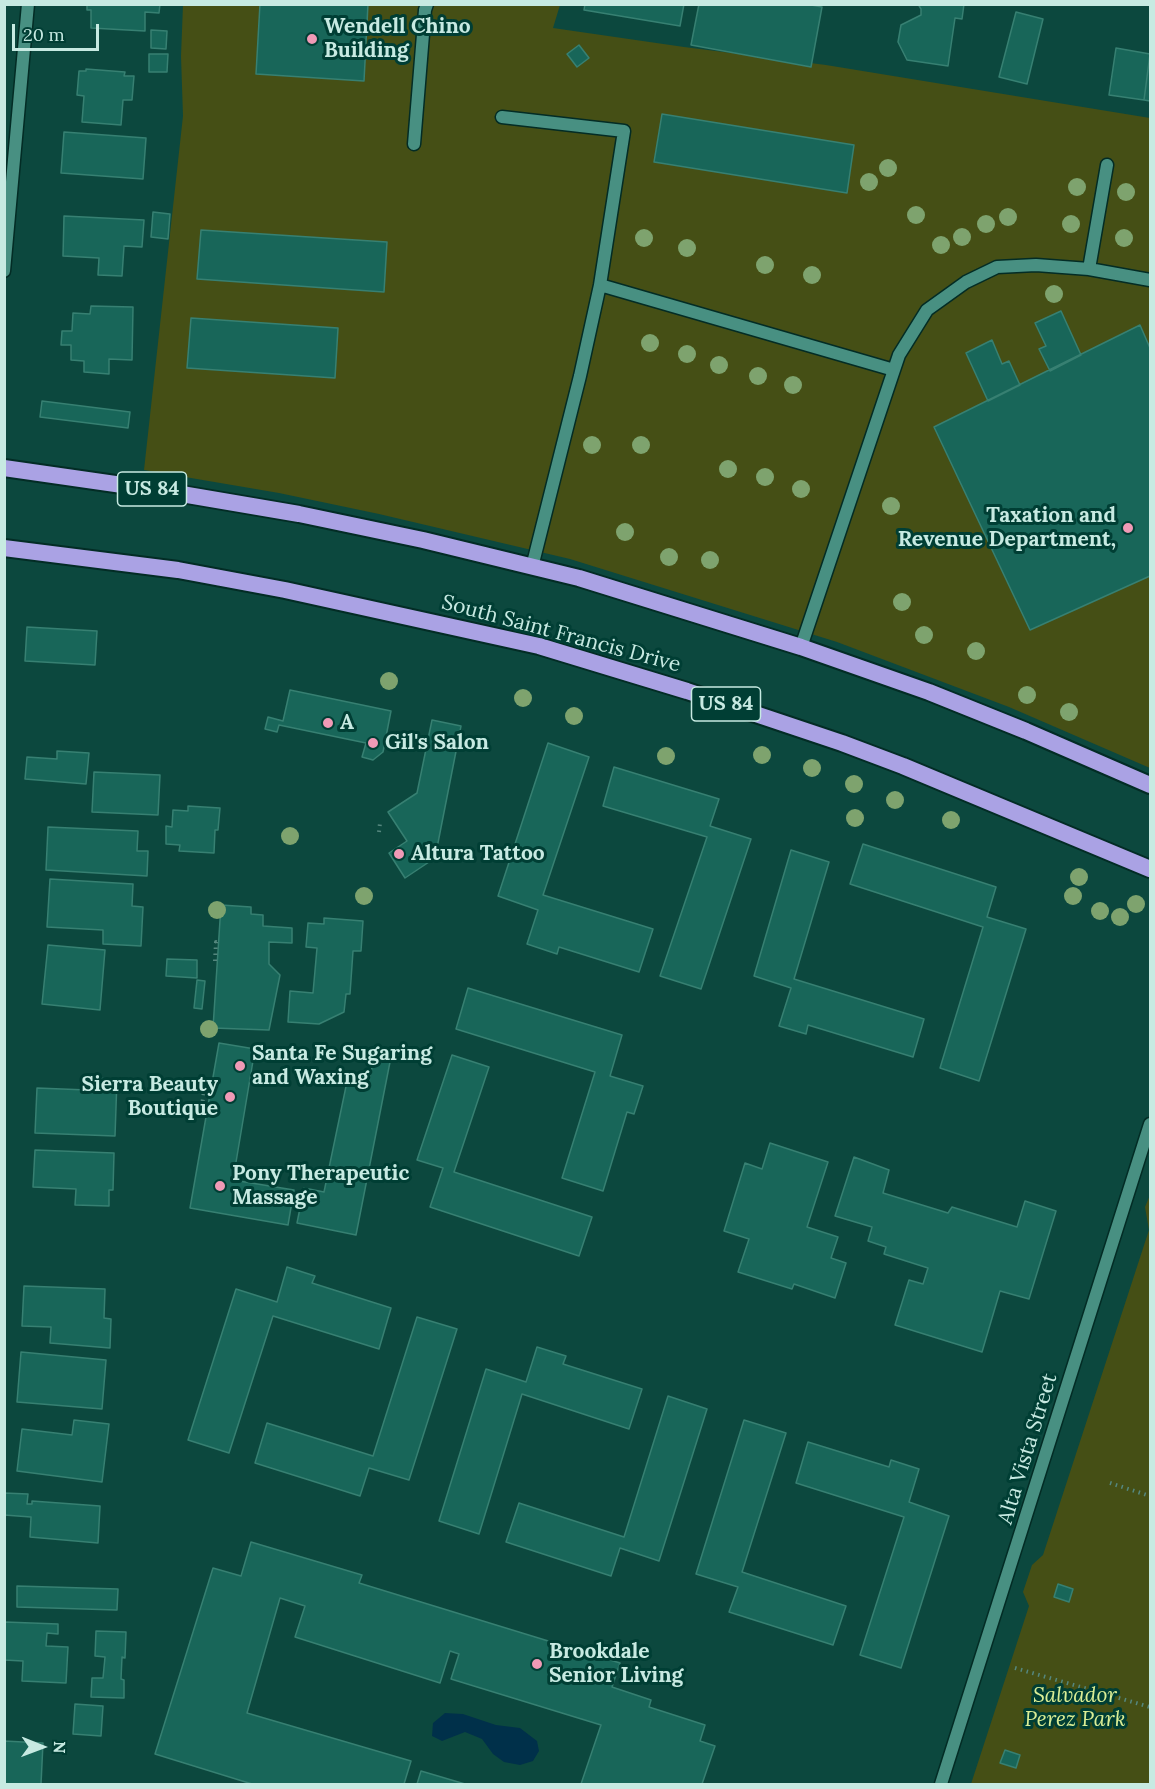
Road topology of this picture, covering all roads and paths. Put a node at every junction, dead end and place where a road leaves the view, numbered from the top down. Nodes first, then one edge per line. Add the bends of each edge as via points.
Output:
1 (28, 4) edge
2 (427, 4) edge
3 (502, 117) dead end
4 (414, 144) dead end
5 (1107, 165) dead end
6 (5, 263) edge
7 (1089, 269) junction
8 (1150, 280) edge
9 (600, 285) junction
10 (894, 370) junction
11 (4, 468) edge
12 (4, 548) edge
13 (532, 567) junction
14 (801, 647) junction
15 (1150, 785) edge
16 (380, 823) dead end
17 (380, 832) dead end
18 (1150, 869) edge
19 (218, 943) dead end
20 (215, 961) dead end
21 (210, 1092) dead end
22 (201, 1113) dead end
23 (1150, 1124) edge
24 (1110, 1484) dead end
25 (1150, 1496) edge
26 (1015, 1668) dead end
27 (1150, 1707) edge
28 (941, 1785) edge

1 - 6 street
2 - 4 street
3 - 9 street via 624,131
5 - 7 street
7 - 8 street
7 - 10 street via 997,267 966,282 927,310
9 - 10 street
9 - 13 street
10 - 14 street
11 - 13 highway, US 84 via 299,514
12 - 18 highway, South Saint Francis Drive / US 84 via 199,574 539,646 852,747
13 - 14 highway, US 84
14 - 15 highway, US 84 via 1015,726
16 - 17 path
19 - 20 path
21 - 22 path via 204,1091
23 - 28 street, Alta Vista Street
24 - 25 path
26 - 27 path

